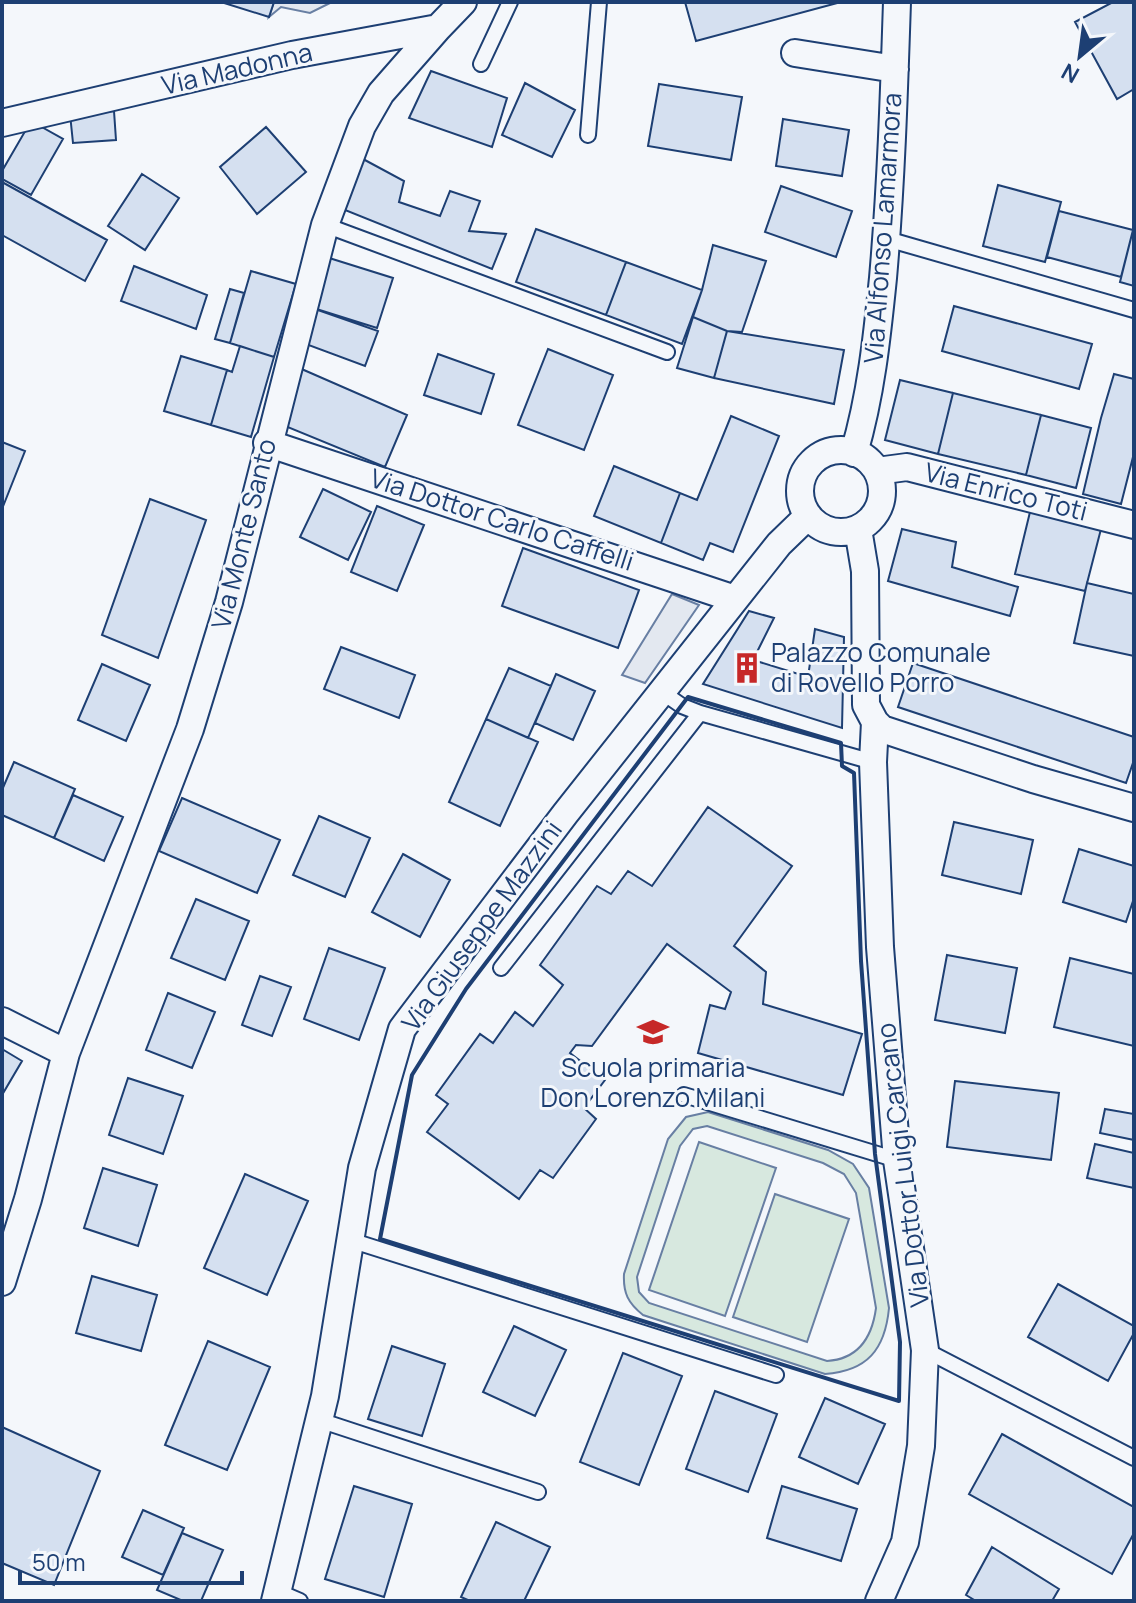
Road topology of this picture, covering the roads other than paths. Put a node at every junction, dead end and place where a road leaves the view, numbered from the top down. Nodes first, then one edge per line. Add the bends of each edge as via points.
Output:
1 (463, 2) edge
2 (510, 2) edge
3 (599, 2) edge
4 (897, 2) edge
5 (438, 28) junction
6 (795, 53) dead end
7 (481, 64) dead end
8 (895, 69) junction
9 (2, 123) edge
10 (588, 135) dead end
11 (325, 225) junction
12 (887, 239) junction
13 (1134, 310) edge
14 (667, 352) dead end
15 (267, 443) junction
16 (854, 453) junction
17 (877, 471) junction
18 (808, 516) junction
19 (1134, 525) edge
20 (858, 529) junction
21 (735, 599) junction
22 (662, 692) junction
23 (700, 713) junction
24 (875, 722) junction
25 (873, 762) junction
26 (1134, 808) edge
27 (501, 968) dead end
28 (2, 1021) edge
29 (66, 1053) junction
30 (684, 1095) dead end
31 (897, 1160) junction
32 (350, 1240) junction
33 (2, 1282) edge
34 (925, 1350) junction
35 (776, 1375) dead end
36 (319, 1420) junction
37 (1134, 1458) edge
38 (538, 1492) dead end
39 (285, 1598) edge
40 (879, 1601) edge

1 - 5 street
2 - 7 lane
3 - 10 lane
4 - 8 street, Via Alfonso Lamarmora
5 - 9 street, Via Madonna via 292,55
5 - 11 street, Via Monte Santo via 381,93 362,126
6 - 8 street
8 - 12 street, Via Alfonso Lamarmora
11 - 14 lane
11 - 15 street, Via Monte Santo
12 - 13 lane
12 - 16 street, Via Alfonso Lamarmora via 875,363
15 - 21 street, Via Dottor Carlo Caffelli
15 - 29 street, Via Monte Santo via 229,602 190,729
16 - 17 street
16 - 18 street via 829,452 808,467 800,491
17 - 19 street, Via Enrico Toti via 907,467
17 - 20 street via 882,484 878,510
18 - 20 street via 831,531
18 - 21 street, Via Giuseppe Mazzini
20 - 24 street, Via Dottor Luigi Carcano via 865,571 866,705
21 - 22 street, Via Giuseppe Mazzini
22 - 23 lane
22 - 32 street, Via Giuseppe Mazzini via 402,1029 362,1168
23 - 25 lane
23 - 27 lane
24 - 25 street, Via Dottor Luigi Carcano
24 - 26 street via 893,735
25 - 31 street, Via Dottor Luigi Carcano via 880,947
28 - 29 street
29 - 33 street, Via Monte Santo
30 - 31 lane
31 - 34 street, Via Dottor Luigi Carcano
32 - 35 lane
32 - 36 street, Via Giuseppe Mazzini
34 - 37 lane
34 - 40 street, Via Dottor Luigi Carcano via 921,1446 905,1542
36 - 38 lane
36 - 39 street, Via Giuseppe Mazzini

